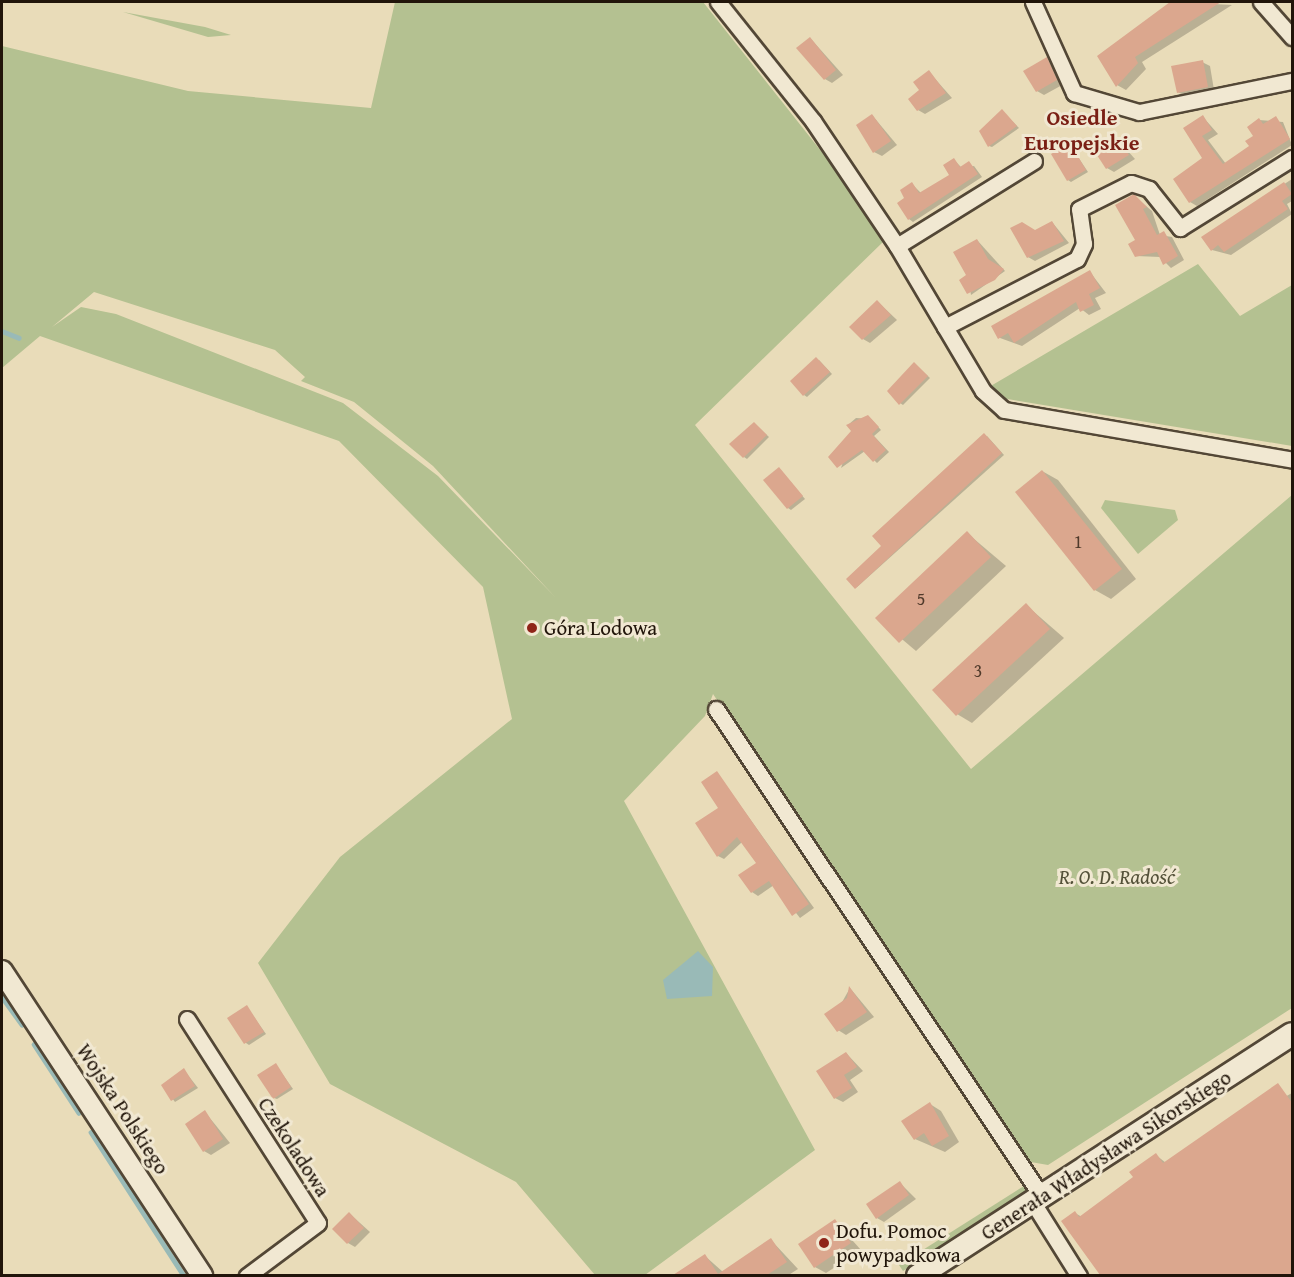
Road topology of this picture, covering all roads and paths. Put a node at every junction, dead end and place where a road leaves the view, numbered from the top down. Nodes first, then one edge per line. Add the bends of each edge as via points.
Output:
1 (718, 2) edge
2 (1033, 2) edge
3 (1261, 2) edge
4 (1293, 37) edge
5 (1293, 81) edge
6 (1293, 158) edge
7 (1034, 161) dead end
8 (897, 246) junction
9 (945, 327) junction
10 (1293, 460) edge
11 (716, 709) dead end
12 (2, 971) edge
13 (187, 1019) dead end
14 (1293, 1034) edge
15 (1037, 1198) junction
16 (202, 1275) edge
17 (247, 1275) edge
18 (918, 1275) edge
19 (1079, 1275) edge

1 - 8 street via 813,121
2 - 5 street via 1074,93 1147,112
3 - 4 street
6 - 9 street via 1180,228 1149,189 1131,183 1079,210 1084,244 1077,259
7 - 8 street
8 - 9 street
9 - 10 street via 983,391 1004,410
11 - 15 street
12 - 16 street, Wojska Polskiego
13 - 17 street, Czekoladowa via 318,1223
14 - 15 main road, Generała Władysława Sikorskiego
15 - 18 main road, Generała Władysława Sikorskiego
15 - 19 street

